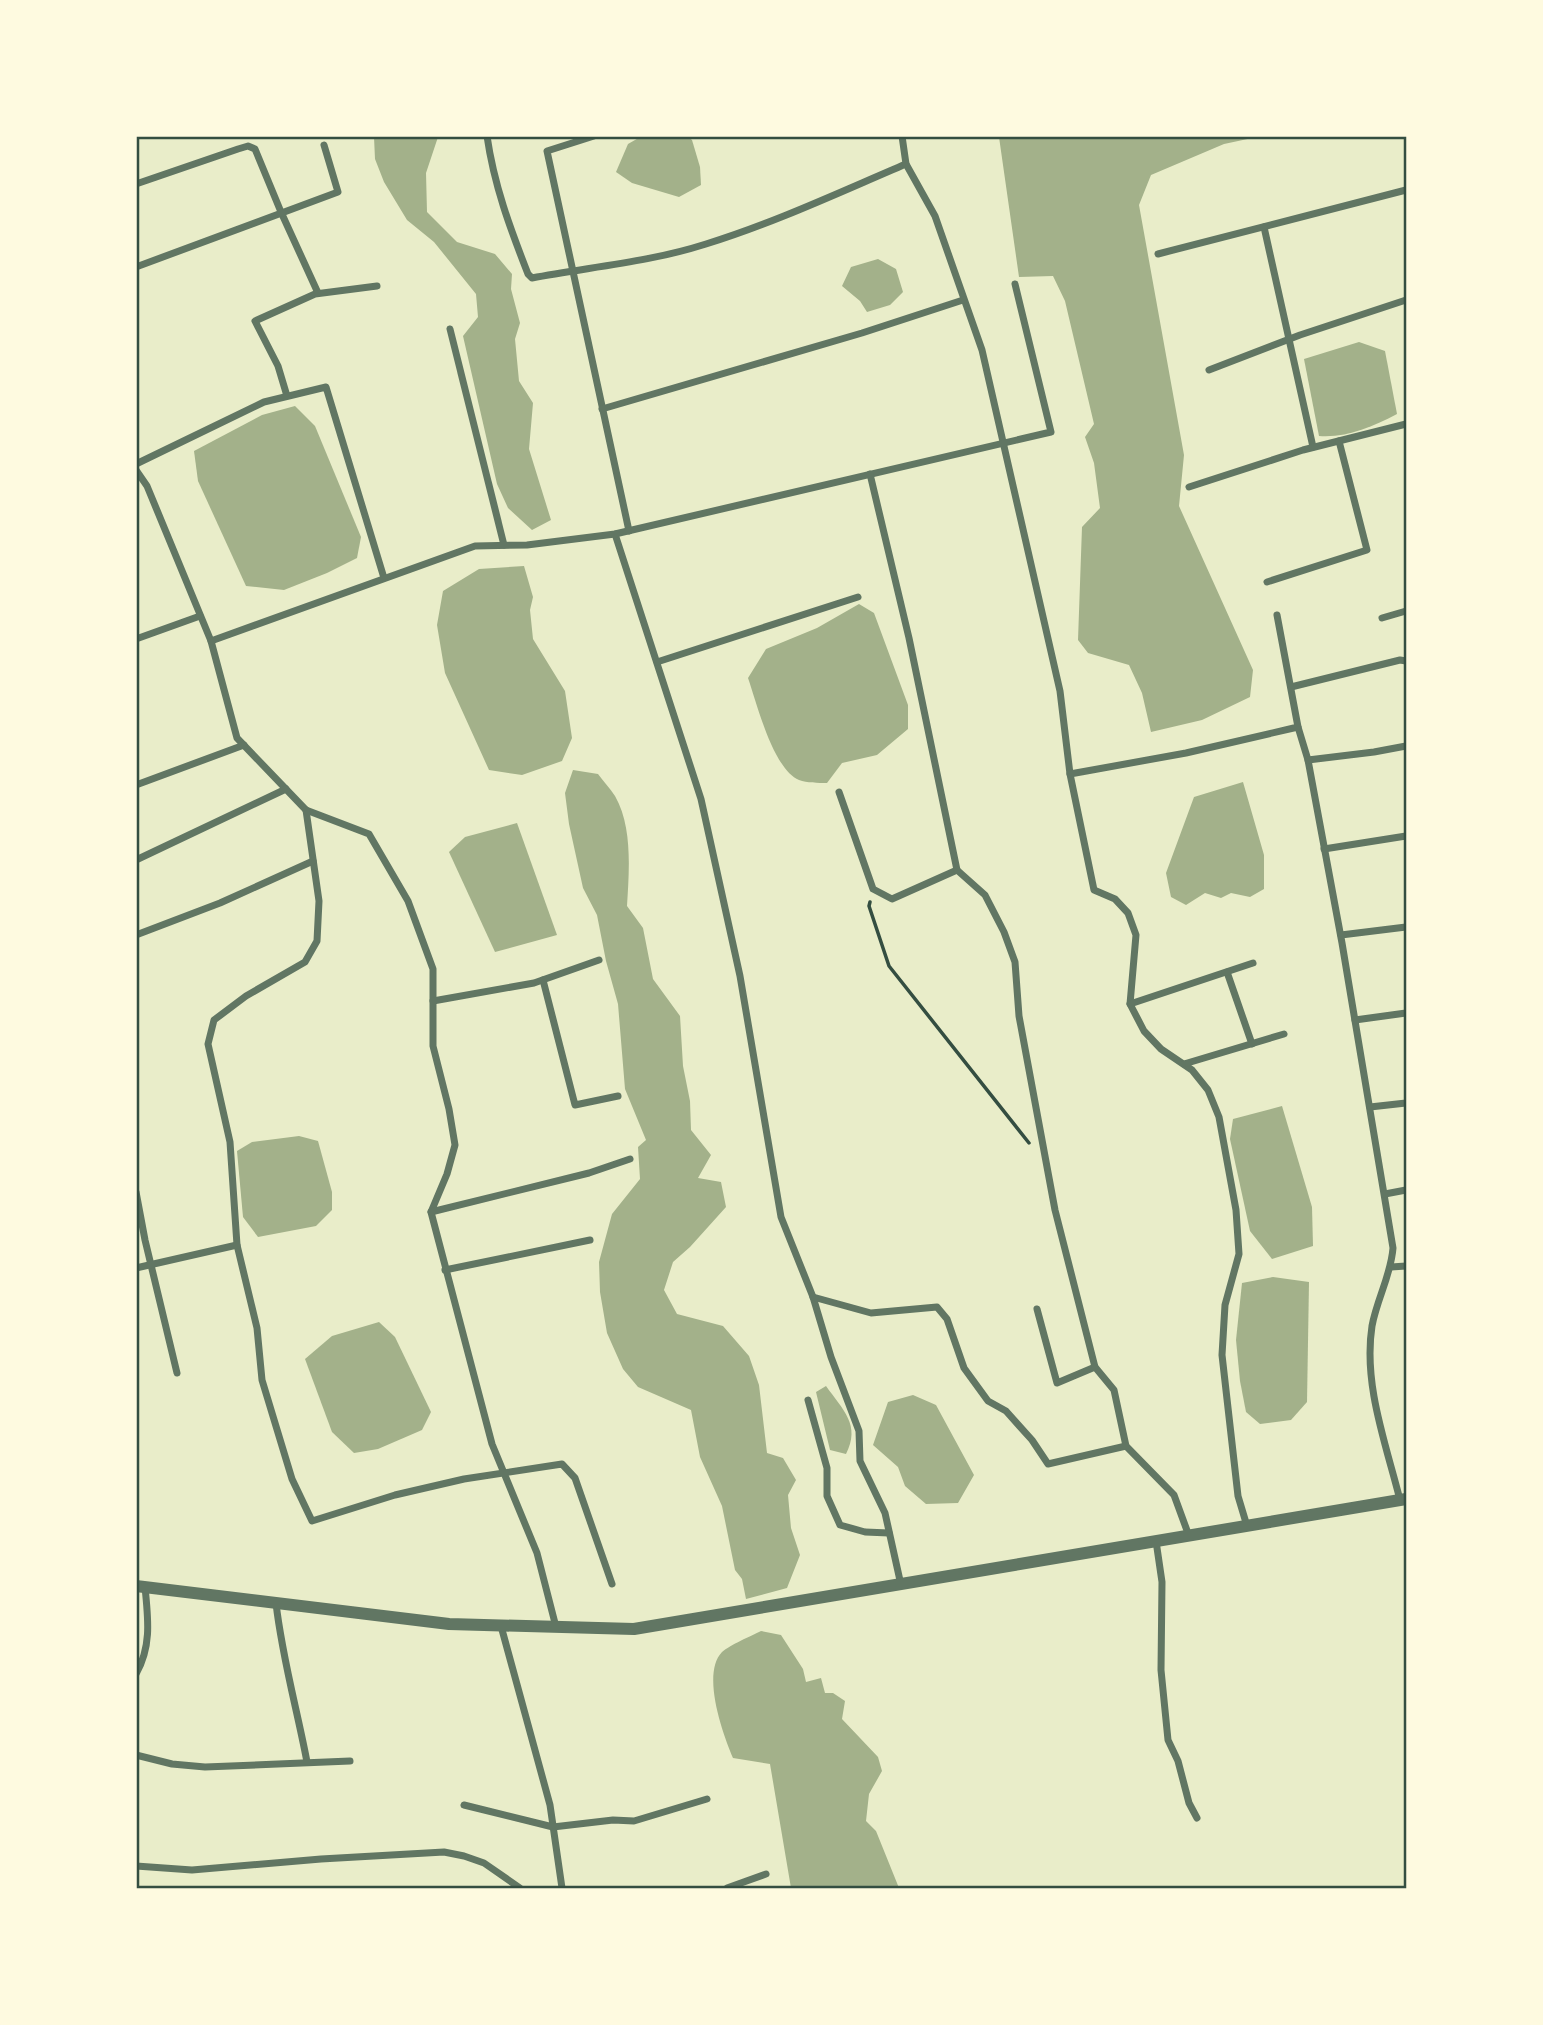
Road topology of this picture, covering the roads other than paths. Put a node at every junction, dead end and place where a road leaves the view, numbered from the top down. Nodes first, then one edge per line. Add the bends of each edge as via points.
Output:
1 (487, 136) edge
2 (594, 136) edge
3 (902, 136) edge
4 (324, 145) dead end
5 (905, 164) junction
6 (136, 184) edge
7 (1406, 190) edge
8 (281, 212) junction
9 (1264, 226) junction
10 (1158, 254) dead end
11 (136, 267) edge
12 (573, 271) junction
13 (1014, 284) dead end
14 (377, 286) dead end
15 (318, 293) junction
16 (963, 300) junction
17 (1406, 300) edge
18 (450, 329) dead end
19 (1288, 339) junction
20 (1209, 370) dead end
21 (287, 396) junction
22 (602, 409) junction
23 (1406, 424) edge
24 (1339, 441) junction
25 (1003, 444) junction
26 (1313, 447) junction
27 (136, 464) edge
28 (136, 470) edge
29 (870, 474) junction
30 (147, 486) junction
31 (1189, 487) dead end
32 (136, 490) edge
33 (629, 531) junction
34 (615, 534) junction
35 (504, 545) junction
36 (384, 578) junction
37 (1267, 582) dead end
38 (858, 597) dead end
39 (1406, 611) edge
40 (1277, 615) dead end
41 (200, 616) junction
42 (1382, 618) dead end
43 (136, 639) edge
44 (211, 641) junction
45 (1406, 661) edge
46 (657, 662) junction
47 (1291, 687) junction
48 (1298, 727) junction
49 (244, 746) junction
50 (1406, 746) edge
51 (1308, 760) junction
52 (1070, 774) junction
53 (136, 785) edge
54 (286, 789) junction
55 (839, 792) dead end
56 (306, 810) junction
57 (1406, 836) edge
58 (1324, 849) junction
59 (136, 860) edge
60 (313, 861) junction
61 (957, 870) junction
62 (1406, 927) edge
63 (136, 935) edge
64 (1341, 935) junction
65 (599, 960) dead end
66 (1253, 963) dead end
67 (1227, 972) junction
68 (543, 980) junction
69 (433, 1001) junction
70 (1130, 1004) junction
71 (1406, 1013) edge
72 (1355, 1020) junction
73 (1284, 1034) dead end
74 (1252, 1044) junction
75 (1184, 1064) junction
76 (618, 1096) dead end
77 (1406, 1102) edge
78 (1370, 1107) junction
79 (631, 1159) dead end
80 (1406, 1190) edge
81 (136, 1192) edge
82 (1385, 1194) junction
83 (431, 1212) junction
84 (590, 1240) dead end
85 (237, 1245) junction
86 (153, 1265) junction
87 (1406, 1266) edge
88 (1391, 1267) junction
89 (136, 1268) edge
90 (445, 1270) junction
91 (813, 1297) junction
92 (1037, 1309) dead end
93 (1095, 1367) junction
94 (177, 1373) dead end
95 (808, 1400) dead end
96 (1126, 1446) junction
97 (504, 1473) junction
98 (1403, 1500) edge
99 (1247, 1526) junction
100 (889, 1533) junction
101 (1189, 1536) junction
102 (1156, 1541) junction
103 (612, 1584) dead end
104 (901, 1585) junction
105 (141, 1586) edge
106 (276, 1603) junction
107 (501, 1626) junction
108 (556, 1627) junction
109 (136, 1674) edge
110 (136, 1755) edge
111 (350, 1760) dead end
112 (307, 1762) junction
113 (707, 1799) dead end
114 (464, 1805) dead end
115 (1197, 1818) dead end
116 (553, 1827) junction
117 (136, 1866) edge
118 (766, 1874) dead end
119 (520, 1888) edge
120 (562, 1888) edge
121 (727, 1888) edge

1 - 12 street via 496,188 529,277
2 - 12 street via 547,151
3 - 5 street
4 - 8 street via 338,192
5 - 12 street via 706,244
5 - 16 street via 935,216
6 - 8 street via 248,146 260,159
7 - 9 street
8 - 11 street
8 - 15 street
9 - 10 street
9 - 19 street
12 - 22 street
13 - 25 street via 1051,432
14 - 15 street
15 - 21 street via 255,321
16 - 22 street
16 - 25 street via 982,350
17 - 19 street
18 - 35 street
19 - 20 street
19 - 26 street
21 - 27 street via 264,402
21 - 36 street via 326,387
22 - 33 street
23 - 24 street
24 - 26 street
24 - 37 street via 1367,550
25 - 29 street
25 - 52 street via 1060,691
26 - 31 street
28 - 30 street
29 - 33 street
29 - 61 street
30 - 32 street
30 - 41 street
33 - 34 street
34 - 35 street
34 - 46 street
35 - 36 street via 475,546
36 - 44 street
38 - 46 street
39 - 42 street
40 - 47 street
41 - 43 street
41 - 44 street
44 - 49 street via 237,738
45 - 47 street
46 - 91 street via 701,799 740,976 781,1217
47 - 48 street
48 - 51 street
48 - 52 street
49 - 53 street
49 - 54 street
50 - 51 street
51 - 58 street
52 - 70 street via 1094,890 1115,899 1128,913 1136,935
54 - 56 street
54 - 59 street
55 - 61 street via 873,889 892,899
56 - 60 street
56 - 69 street via 369,834 408,901 433,969
57 - 58 street
58 - 64 street
60 - 63 street
60 - 85 street via 319,901 317,941 305,962 214,1020 208,1044 230,1142
61 - 93 street via 985,895 1015,962 1019,1016 1055,1210
62 - 64 street
64 - 72 street
65 - 68 street
66 - 67 street
67 - 70 street
67 - 74 street
68 - 69 street
68 - 76 street via 575,1105
69 - 83 street via 433,1046 455,1144
70 - 75 street via 1143,1031
71 - 72 street
72 - 78 street
73 - 74 street
74 - 75 street
75 - 99 street via 1208,1090 1219,1117 1236,1210 1239,1254 1225,1305 1222,1355 1238,1496
77 - 78 street
78 - 82 street
79 - 83 street
80 - 82 street
81 - 86 street
82 - 88 street via 1393,1248
83 - 90 street
84 - 90 street
85 - 86 street
85 - 97 street via 257,1328 262,1380 292,1479 312,1521 395,1495
86 - 89 street
86 - 94 street
87 - 88 street
88 - 98 street via 1372,1325 1370,1378
90 - 97 street
91 - 96 street via 871,1313 937,1307 947,1319 964,1368 988,1401 1006,1411 1032,1440 1048,1464
91 - 100 street via 859,1431 860,1461 885,1513
92 - 93 street via 1058,1383
93 - 96 street via 1114,1390
95 - 100 street via 827,1468 827,1496 840,1525
96 - 101 street via 1174,1495
97 - 103 street via 562,1464 569,1469
97 - 108 street via 537,1553
98 - 99 street
99 - 101 street
100 - 104 street
101 - 102 street
102 - 104 street
102 - 115 street via 1162,1582 1161,1670 1168,1740
104 - 108 street via 634,1629
105 - 106 street
105 - 109 street via 149,1631 144,1660
106 - 107 street
106 - 112 street
107 - 108 street
107 - 116 street
110 - 112 street via 205,1767
111 - 112 street
113 - 116 street via 634,1821
114 - 116 street
116 - 120 street
117 - 119 street via 192,1870 444,1852 484,1863
118 - 121 street

